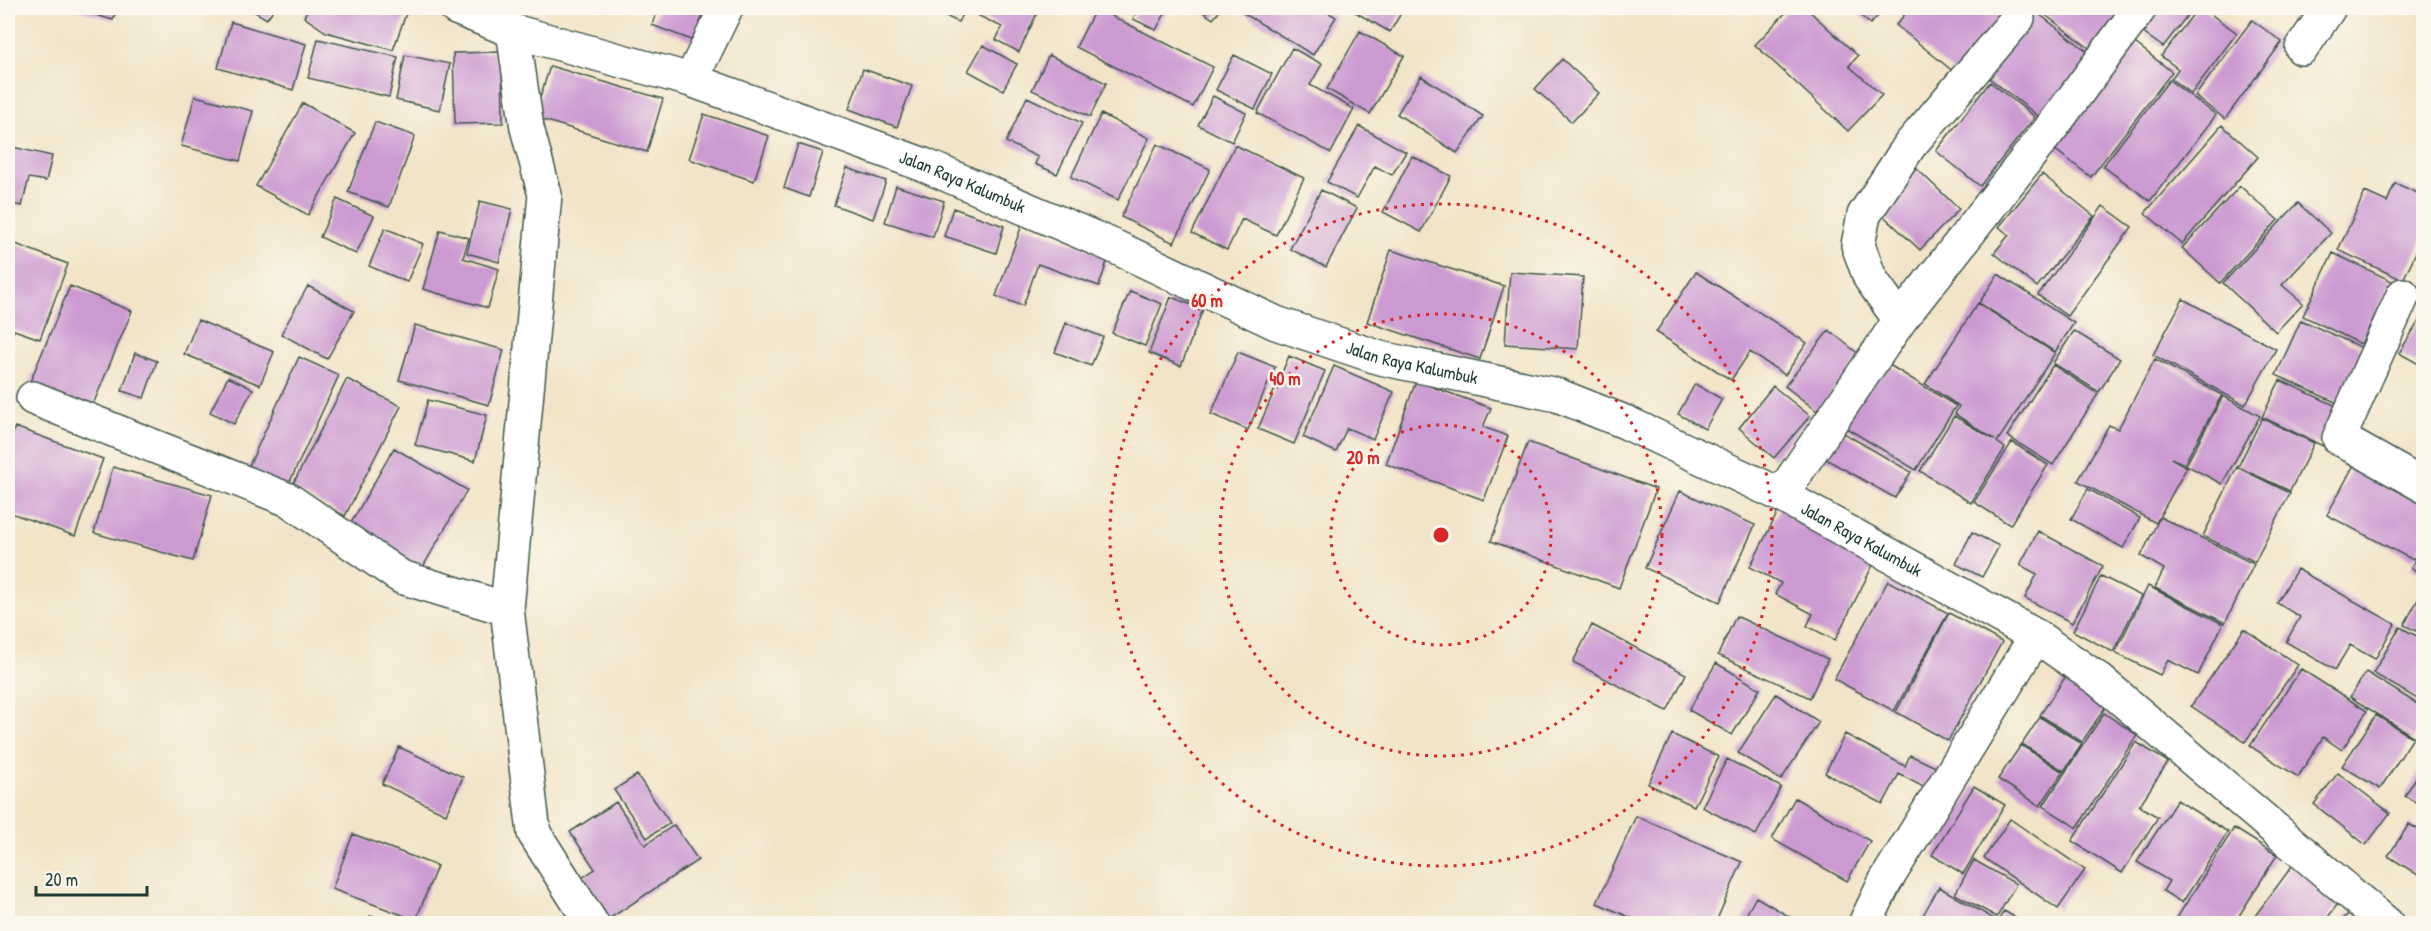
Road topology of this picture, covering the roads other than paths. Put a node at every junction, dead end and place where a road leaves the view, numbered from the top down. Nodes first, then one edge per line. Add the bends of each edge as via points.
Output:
1 (456, 8) edge
2 (726, 8) edge
3 (2140, 8) edge
4 (2329, 8) edge
5 (2018, 18) dead end
6 (513, 31) junction
7 (2302, 48) dead end
8 (692, 80) junction
9 (2403, 296) dead end
10 (1900, 320) junction
11 (33, 398) dead end
12 (2424, 486) edge
13 (1781, 495) junction
14 (507, 609) junction
15 (2036, 636) junction
16 (592, 924) edge
17 (1865, 924) edge
18 (2387, 924) edge

1 - 6 street, Jalan Raya Kalumbuk
2 - 8 street
3 - 10 street
4 - 7 street
5 - 10 street via 1910,146 1864,215 1858,245 1870,278
6 - 8 street, Jalan Raya Kalumbuk
6 - 14 street via 527,128 545,195
8 - 13 street, Jalan Raya Kalumbuk via 924,165 1111,245 1276,323 1380,358 1557,395 1625,422
9 - 12 street via 2339,438
10 - 13 street
11 - 14 street via 290,500 401,577
13 - 15 street, Jalan Raya Kalumbuk
14 - 16 street via 534,833
15 - 17 street via 1885,882
15 - 18 street, Jalan Raya Kalumbuk via 2099,680

